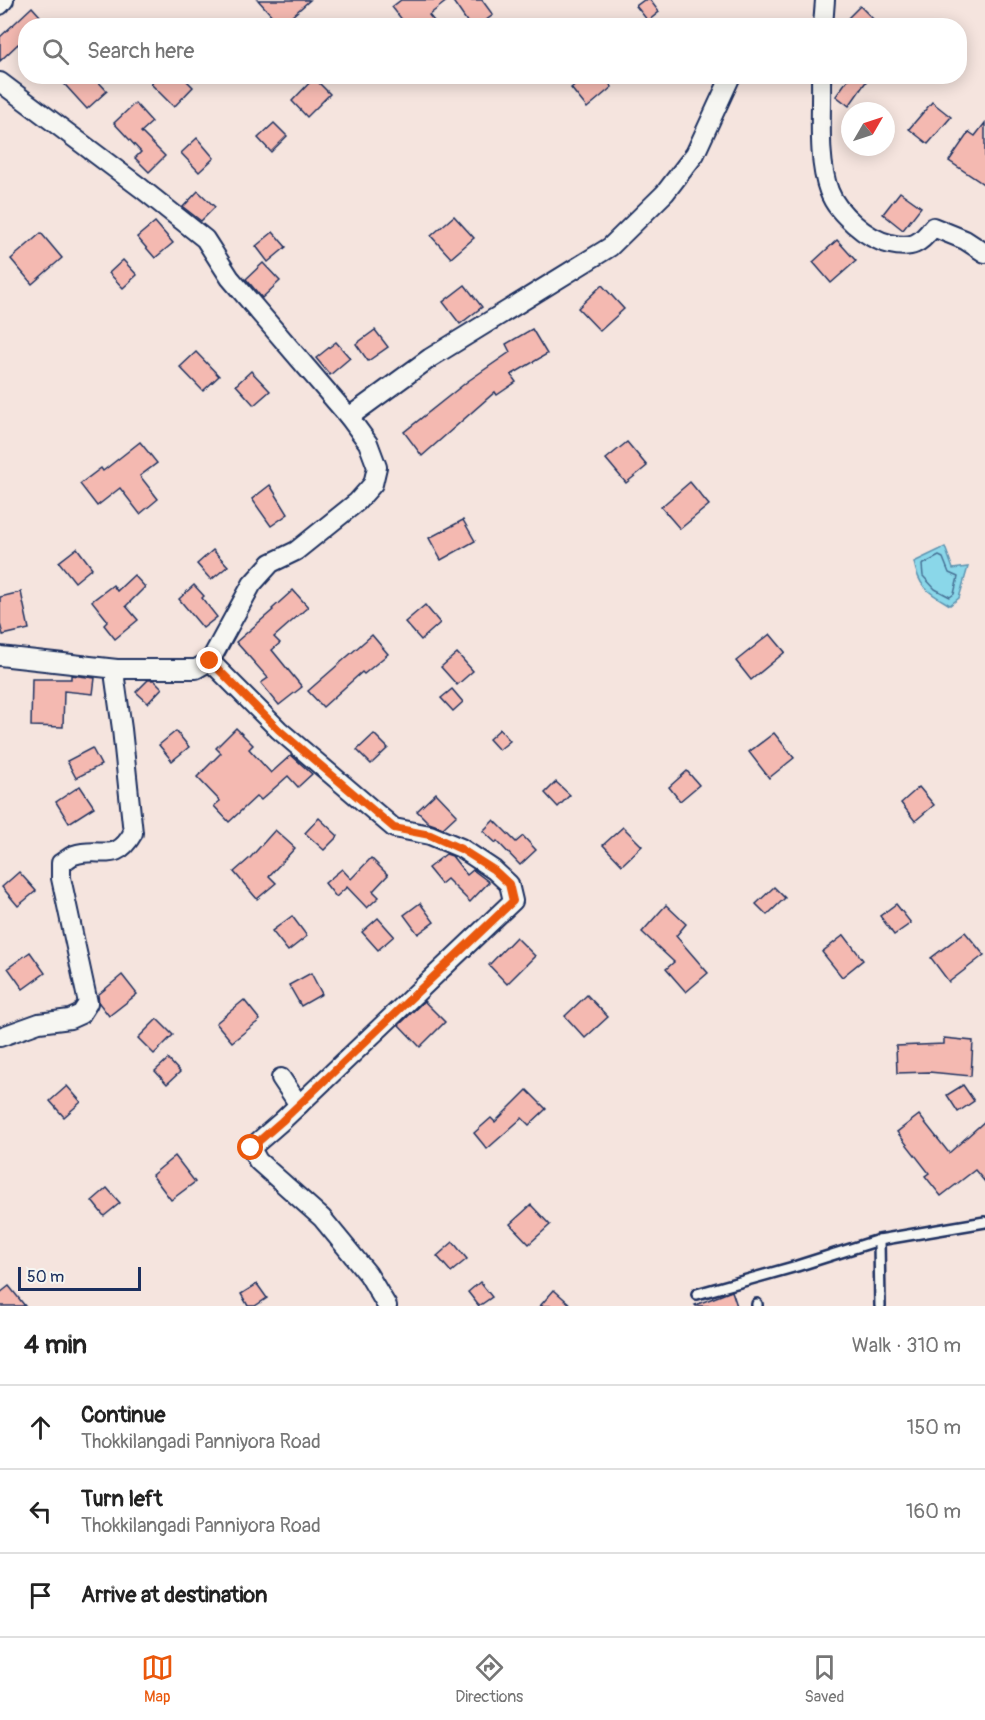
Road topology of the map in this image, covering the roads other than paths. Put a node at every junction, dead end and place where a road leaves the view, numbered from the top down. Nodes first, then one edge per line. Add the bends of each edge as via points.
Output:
1 (4, 0) edge
2 (825, 0) edge
3 (0, 5) edge
4 (824, 18) edge
5 (0, 82) edge
6 (727, 84) edge
7 (814, 84) edge
8 (821, 84) edge
9 (822, 95) junction
10 (985, 253) edge
11 (349, 417) junction
12 (0, 656) edge
13 (210, 661) junction
14 (117, 669) junction
15 (0, 1036) edge
16 (281, 1078) dead end
17 (299, 1105) junction
18 (985, 1222) edge
19 (879, 1240) junction
20 (697, 1294) dead end
21 (387, 1306) edge
22 (880, 1306) edge

1 - 3 street
2 - 4 street
5 - 11 street via 205,240 230,278
6 - 11 street via 694,154 665,193 610,247 430,358
7 - 9 street
8 - 9 street
9 - 10 street via 822,161 829,192 863,233 888,244 908,246 922,241 933,227
11 - 13 street via 368,443 377,467 373,484 357,502 296,551 271,563 252,584
12 - 14 street
13 - 14 street via 196,669
13 - 17 street via 279,730 394,828 430,835 461,849 509,884 513,901
14 - 15 street via 133,833 119,851 73,855 61,864 88,1003 81,1014 70,1019 39,1023
16 - 17 street
17 - 21 street via 251,1148 258,1161 322,1218 368,1274
18 - 19 lane
19 - 20 lane
19 - 22 lane

